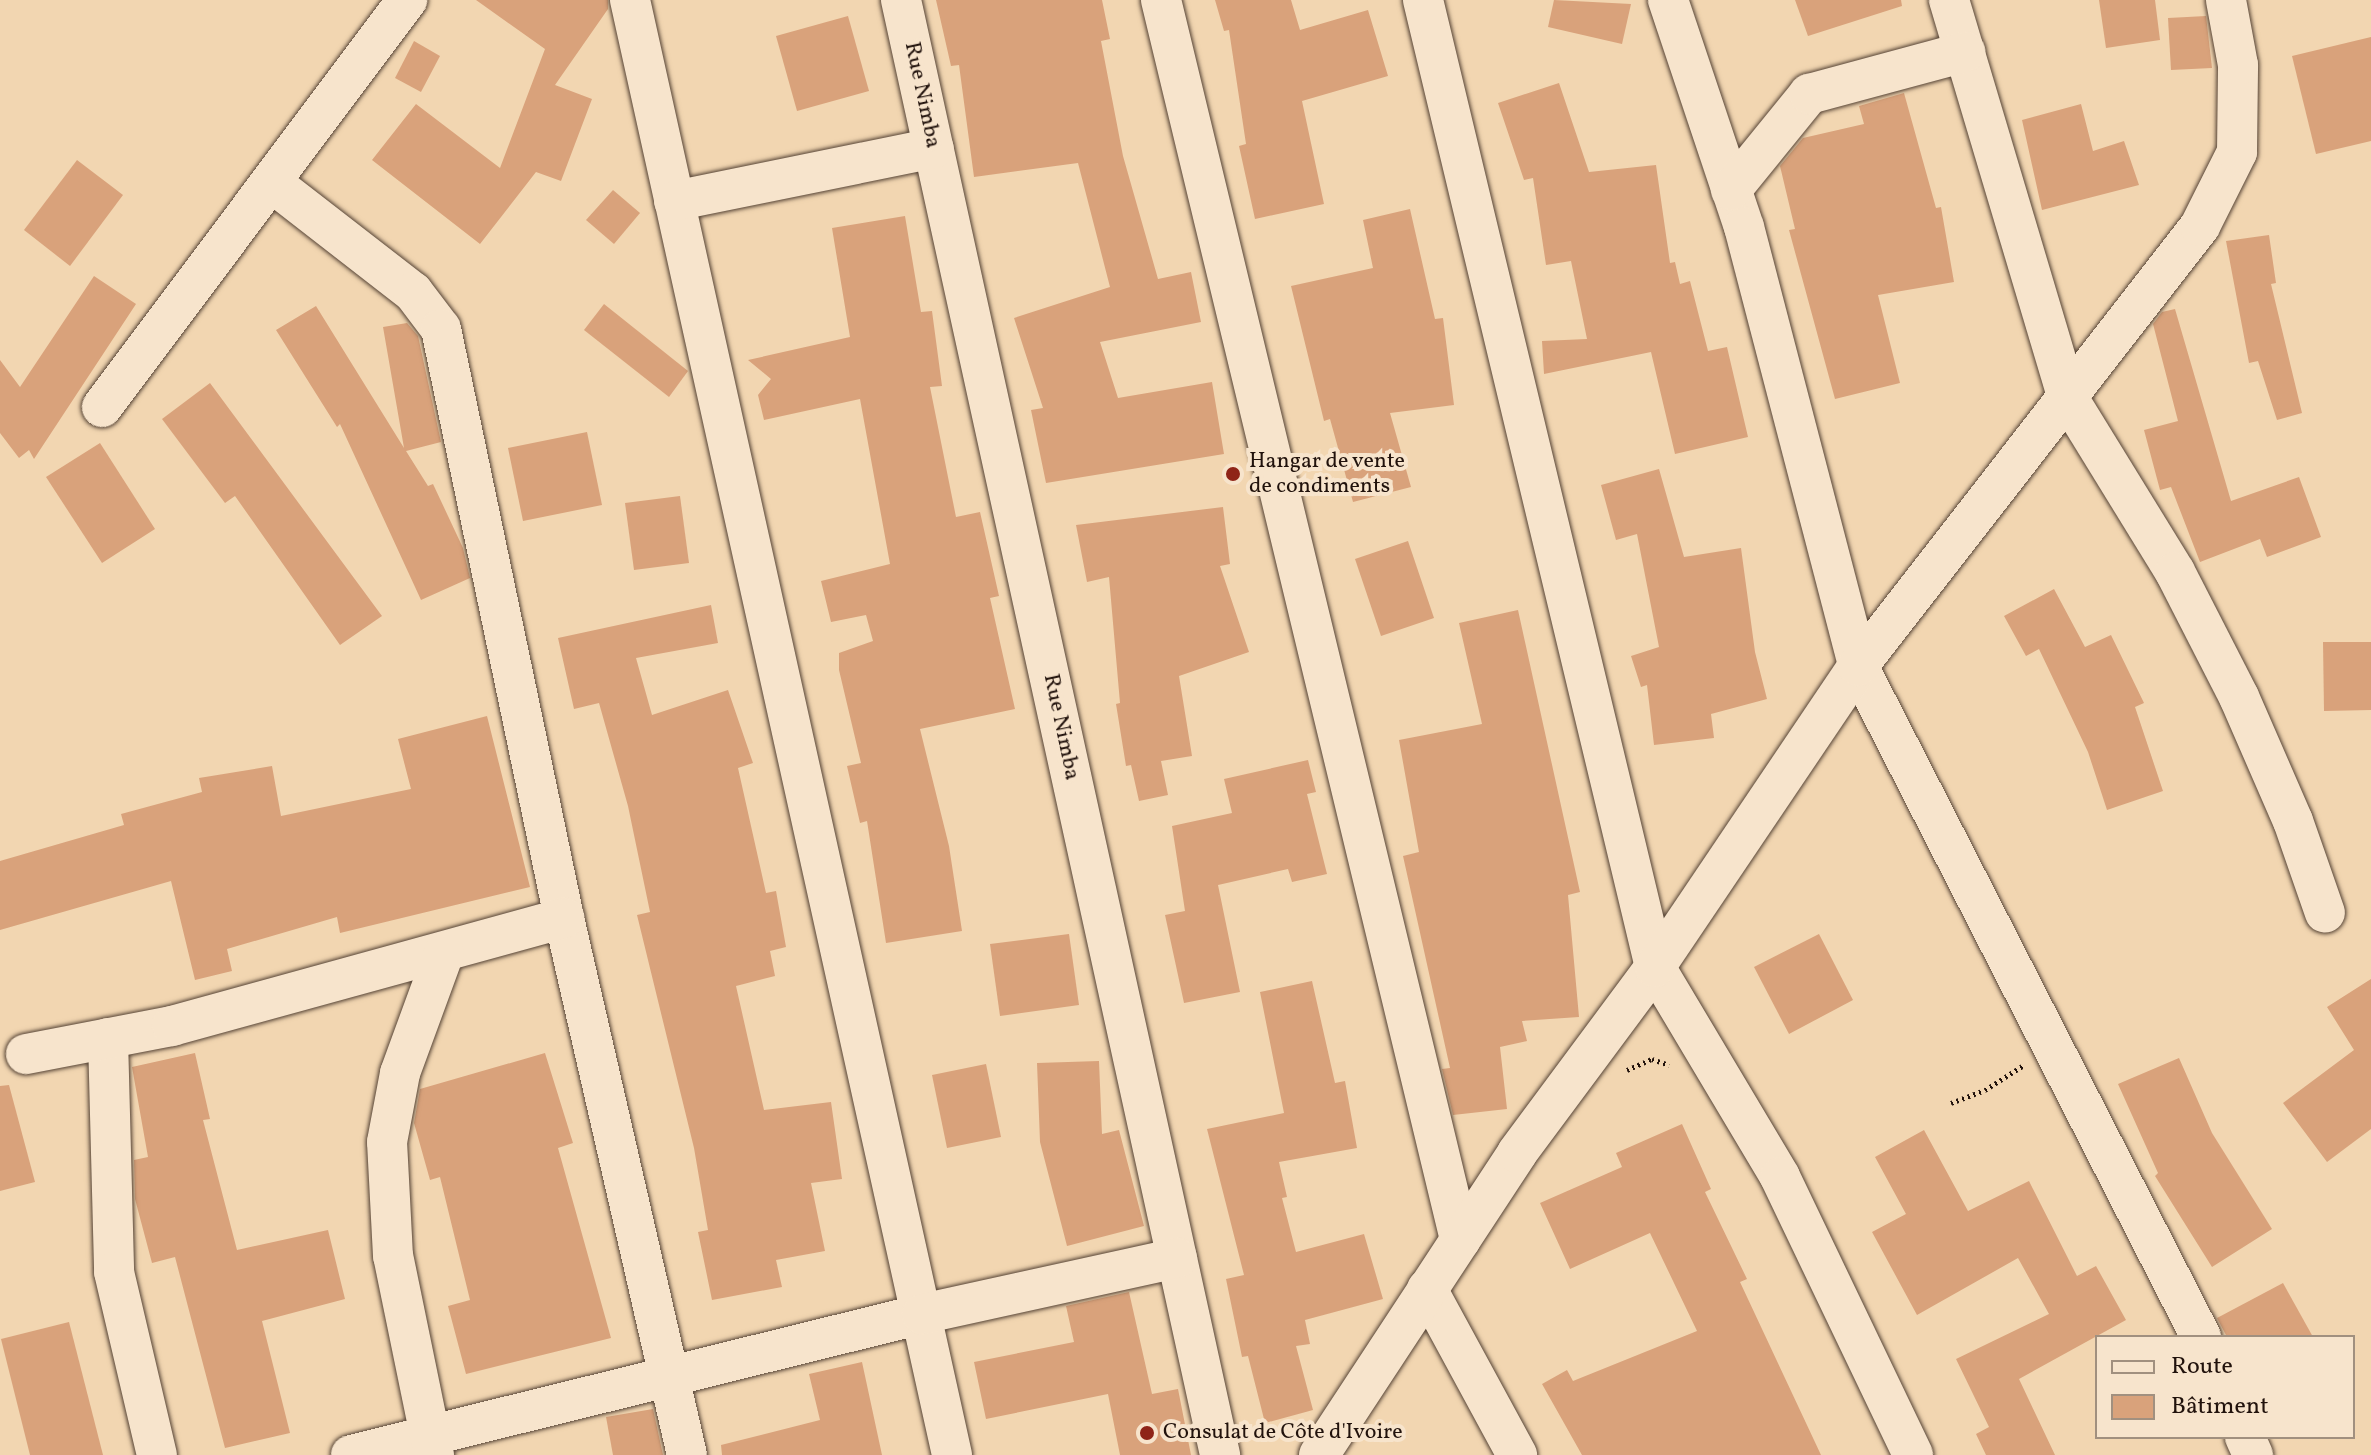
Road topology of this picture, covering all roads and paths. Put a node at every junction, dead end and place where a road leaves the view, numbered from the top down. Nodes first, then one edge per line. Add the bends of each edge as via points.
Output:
1 (407, 0) edge
2 (630, 0) edge
3 (901, 0) edge
4 (1161, 0) edge
5 (1423, 0) edge
6 (1668, 0) edge
7 (1949, 0) edge
8 (2226, 0) edge
9 (1965, 52) junction
10 (934, 148) junction
11 (271, 182) junction
12 (1731, 190) junction
13 (674, 201) junction
14 (2068, 398) junction
15 (102, 407) dead end
16 (1858, 666) junction
17 (2325, 913) dead end
18 (564, 918) junction
19 (444, 953) junction
20 (1655, 967) junction
21 (108, 1038) junction
22 (2055, 1044) junction
23 (26, 1054) dead end
24 (1718, 1073) junction
25 (1613, 1076) dead end
26 (1951, 1103) dead end
27 (1460, 1240) junction
28 (1177, 1258) junction
29 (1427, 1289) junction
30 (922, 1314) junction
31 (2200, 1335) edge
32 (667, 1378) junction
33 (432, 1446) edge
34 (157, 1455) edge
35 (351, 1455) edge
36 (687, 1455) edge
37 (952, 1455) edge
38 (1220, 1455) edge
39 (1319, 1455) edge
40 (1517, 1455) edge
41 (1913, 1455) edge

1 - 11 street
2 - 13 street
3 - 10 street, Rue Nimba
4 - 27 street
5 - 20 street
6 - 12 street
7 - 9 street
8 - 14 street via 2238,65 2237,152 2200,226
9 - 12 street via 1809,94
9 - 14 street
10 - 13 street
10 - 28 street, Rue Nimba
11 - 15 street
11 - 18 street via 413,292 441,329
12 - 16 street
13 - 30 street
14 - 16 street
14 - 17 street via 2167,558 2239,697 2293,821
16 - 20 street
16 - 22 street
18 - 19 street
18 - 32 street
19 - 21 street
19 - 33 street via 400,1073 387,1142 393,1256
20 - 24 street
20 - 27 street via 1517,1153
21 - 23 street
21 - 34 street via 114,1272
22 - 26 path via 1985,1090
22 - 31 street
24 - 25 path via 1694,1075 1652,1059
24 - 41 street via 1780,1177
27 - 29 street
28 - 30 street
28 - 38 street, Rue Nimba
29 - 39 street
29 - 40 street
30 - 32 street
30 - 37 street
32 - 33 street
32 - 36 street
33 - 35 street

